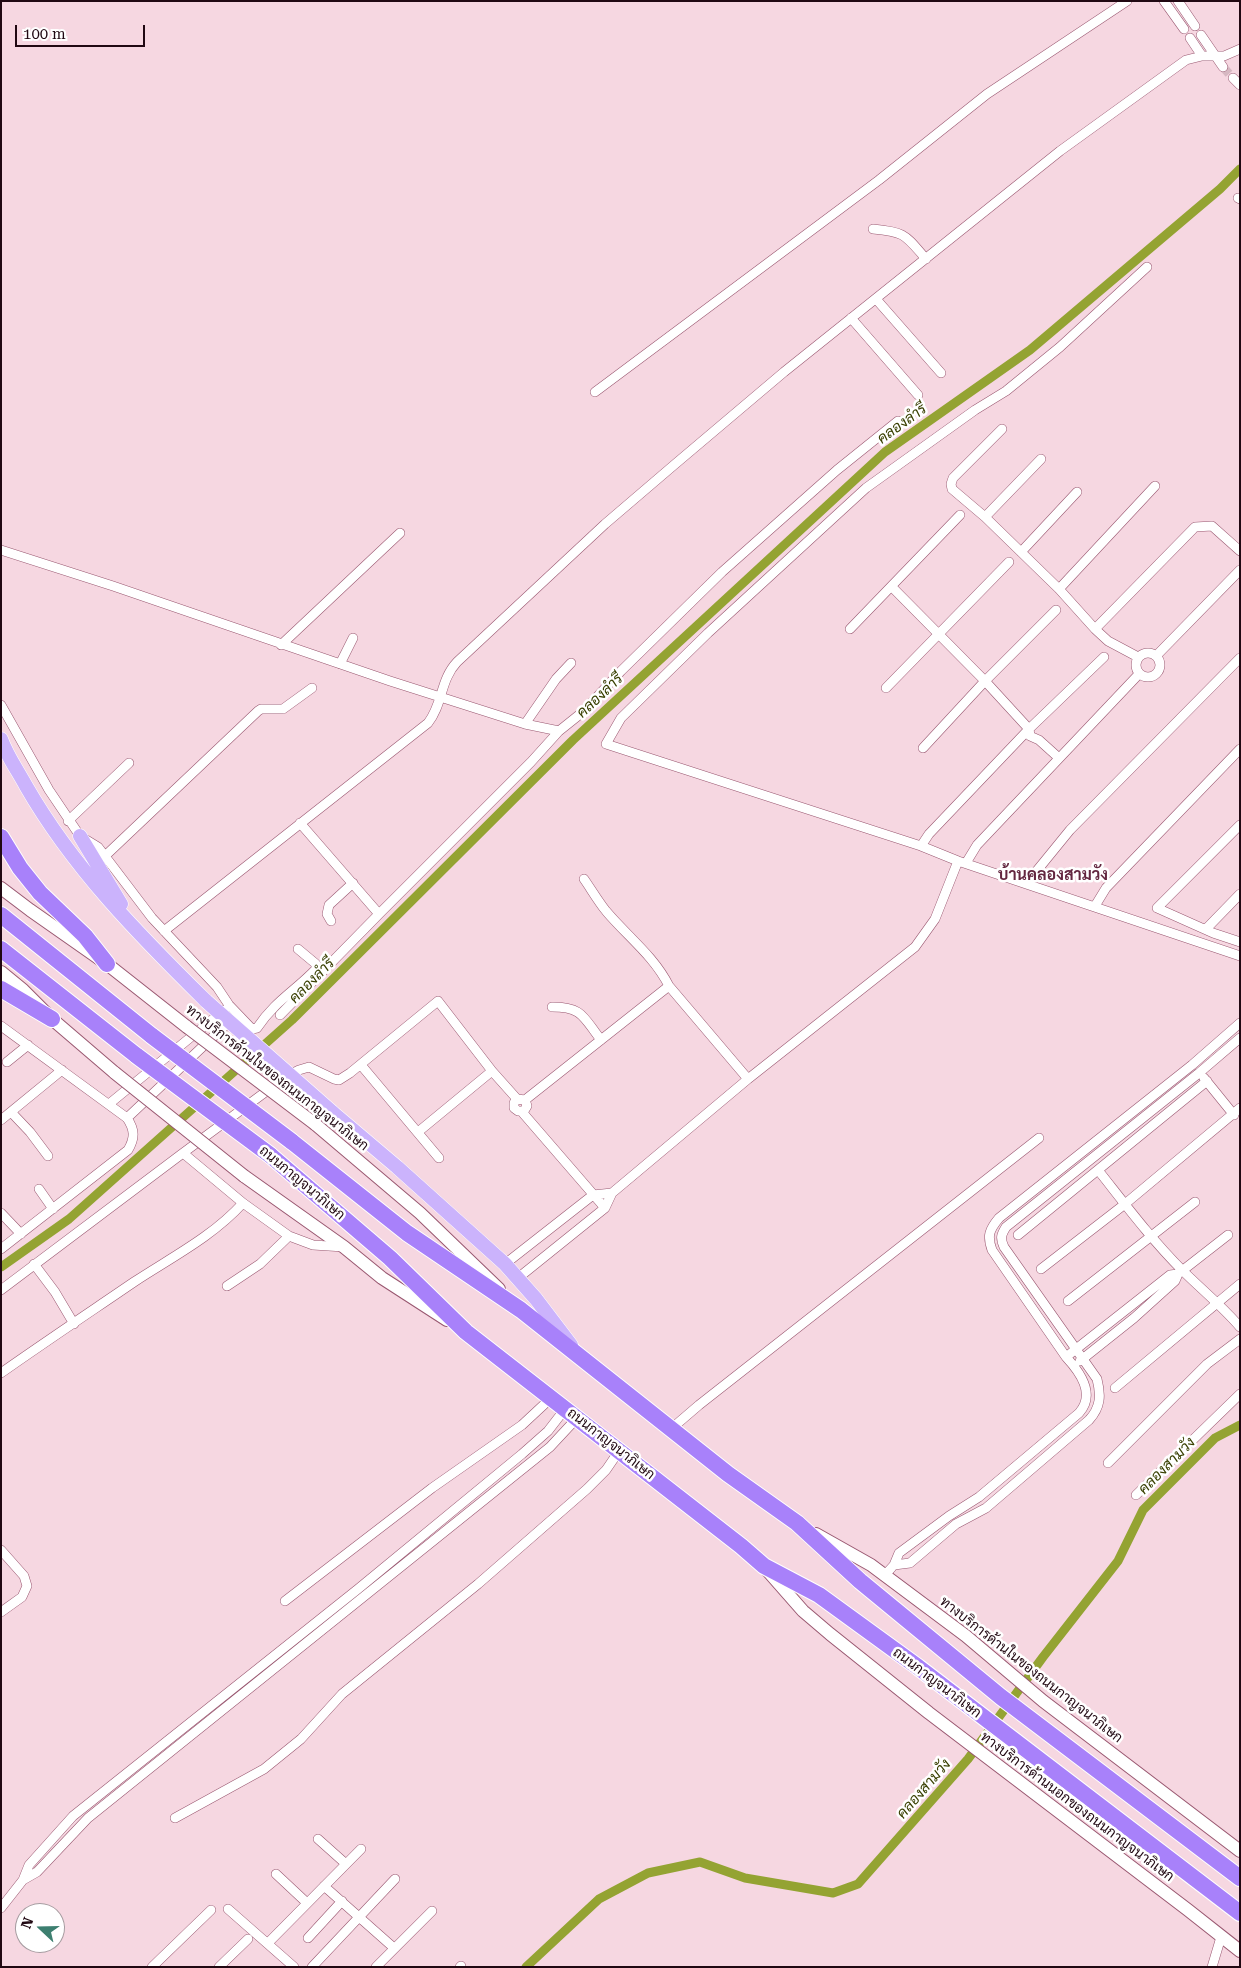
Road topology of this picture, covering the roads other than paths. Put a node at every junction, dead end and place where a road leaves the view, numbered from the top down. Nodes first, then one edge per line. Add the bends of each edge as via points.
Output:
1 (1127, 1) edge
2 (1164, 1) edge
3 (1178, 1) edge
4 (1201, 35) dead end
5 (1190, 38) dead end
6 (1239, 51) edge
7 (1202, 56) junction
8 (1218, 57) junction
9 (1223, 67) tunnel mouth
10 (873, 228) dead end
11 (926, 260) junction
12 (1147, 267) dead end
13 (876, 299) junction
14 (851, 318) junction
15 (941, 373) dead end
16 (595, 392) dead end
17 (918, 395) dead end
18 (898, 421) dead end
19 (1002, 428) dead end
20 (1041, 459) dead end
21 (1155, 486) dead end
22 (1077, 492) dead end
23 (960, 515) dead end
24 (986, 517) junction
25 (400, 533) dead end
26 (1, 550) edge
27 (1240, 551) edge
28 (1021, 552) junction
29 (1010, 562) dead end
30 (1240, 570) edge
31 (892, 587) junction
32 (1059, 589) junction
33 (1056, 610) dead end
34 (850, 629) dead end
35 (1095, 629) junction
36 (939, 636) junction
37 (353, 638) dead end
38 (281, 645) junction
39 (1156, 656) junction
40 (1104, 657) dead end
41 (1138, 657) junction
42 (343, 658) junction
43 (1240, 658) edge
44 (571, 664) dead end
45 (1139, 674) junction
46 (985, 681) junction
47 (312, 688) dead end
48 (886, 688) dead end
49 (440, 694) junction
50 (1, 705) edge
51 (525, 724) junction
52 (1029, 729) junction
53 (559, 731) junction
54 (2, 744) edge
55 (923, 748) dead end
56 (1240, 749) edge
57 (1059, 758) junction
58 (129, 763) dead end
59 (68, 821) junction
60 (300, 823) junction
61 (1240, 825) edge
62 (80, 836) junction
63 (1, 838) edge
64 (921, 846) junction
65 (105, 856) junction
66 (962, 862) junction
67 (584, 879) dead end
68 (354, 883) junction
69 (1026, 884) junction
70 (2, 888) edge
71 (1240, 894) edge
72 (1095, 906) junction
73 (379, 914) junction
74 (1, 915) edge
75 (331, 921) dead end
76 (1206, 930) junction
77 (164, 931) junction
78 (143, 939) junction
79 (1240, 942) edge
80 (1, 949) edge
81 (298, 949) dead end
82 (1240, 956) edge
83 (107, 964) junction
84 (1, 972) edge
85 (669, 986) junction
86 (1, 989) edge
87 (229, 1005) junction
88 (552, 1007) dead end
89 (238, 1014) junction
90 (280, 1015) dead end
91 (52, 1019) junction
92 (1240, 1023) edge
93 (1, 1026) edge
94 (1240, 1038) edge
95 (601, 1040) junction
96 (28, 1045) junction
97 (7, 1062) dead end
98 (361, 1065) junction
99 (1192, 1065) junction
100 (62, 1070) junction
101 (492, 1071) junction
102 (1199, 1073) junction
103 (748, 1079) junction
104 (1207, 1081) junction
105 (521, 1099) junction
106 (109, 1104) junction
107 (11, 1112) junction
108 (1237, 1112) edge
109 (127, 1118) junction
110 (1, 1120) edge
111 (418, 1132) junction
112 (1039, 1138) dead end
113 (1082, 1152) junction
114 (180, 1155) junction
115 (48, 1156) dead end
116 (440, 1158) dead end
117 (1088, 1162) junction
118 (1098, 1170) junction
119 (39, 1189) dead end
120 (612, 1193) junction
121 (594, 1195) junction
122 (1196, 1202) dead end
123 (242, 1204) junction
124 (1125, 1204) junction
125 (605, 1208) junction
126 (53, 1209) junction
127 (1, 1213) edge
128 (556, 1225) junction
129 (21, 1234) junction
130 (1018, 1235) dead end
131 (1228, 1235) dead end
132 (289, 1236) junction
133 (1151, 1237) junction
134 (568, 1238) junction
135 (344, 1247) junction
136 (1, 1249) edge
137 (34, 1264) junction
138 (505, 1264) junction
139 (1041, 1270) dead end
140 (1180, 1272) junction
141 (518, 1278) junction
142 (1240, 1284) edge
143 (227, 1286) dead end
144 (1, 1290) edge
145 (1068, 1302) dead end
146 (1218, 1303) junction
147 (520, 1310) junction
148 (74, 1324) junction
149 (1240, 1326) edge
150 (466, 1332) junction
151 (1240, 1339) edge
152 (1076, 1349) junction
153 (576, 1352) junction
154 (1066, 1357) junction
155 (1083, 1359) junction
156 (1074, 1365) junction
157 (1, 1373) edge
158 (1116, 1388) dead end
159 (1240, 1394) edge
160 (551, 1398) junction
161 (571, 1414) junction
162 (671, 1429) junction
163 (619, 1451) junction
164 (1108, 1463) dead end
165 (990, 1488) junction
166 (1136, 1495) dead end
167 (998, 1497) junction
168 (797, 1523) junction
169 (922, 1535) junction
170 (930, 1545) junction
171 (1, 1550) edge
172 (894, 1565) junction
173 (764, 1566) junction
174 (884, 1576) junction
175 (285, 1601) dead end
176 (1, 1612) edge
177 (175, 1818) dead end
178 (318, 1840) dead end
179 (361, 1849) dead end
180 (1240, 1851) edge
181 (346, 1864) junction
182 (276, 1874) dead end
183 (1240, 1878) edge
184 (394, 1879) dead end
185 (23, 1880) junction
186 (324, 1886) junction
187 (342, 1901) junction
188 (307, 1903) junction
189 (1, 1908) edge
190 (228, 1909) dead end
191 (210, 1910) dead end
192 (432, 1911) dead end
193 (1240, 1913) edge
194 (359, 1916) junction
195 (1221, 1937) junction
196 (308, 1938) dead end
197 (248, 1939) dead end
198 (268, 1943) junction
199 (394, 1948) junction
200 (1240, 1951) edge
201 (156, 1965) edge
202 (219, 1967) edge
203 (294, 1967) edge
204 (312, 1967) edge
205 (376, 1967) edge
206 (1212, 1967) edge

1 - 16 street via 987,94 879,180
2 - 3 street via 1182,28 1194,24
4 - 8 street
5 - 7 street
6 - 8 street
7 - 8 street
7 - 11 street via 1186,60 1106,116
8 - 9 street
10 - 11 street via 906,236
11 - 13 street
12 - 64 street via 1060,347 1006,391 866,488 621,718 606,744
13 - 14 street
13 - 15 street
14 - 17 street
14 - 49 street via 605,524 453,666
18 - 53 street via 837,470 722,572 584,711
19 - 24 street via 953,478 951,484 952,489
20 - 24 street
21 - 32 street
22 - 28 street
23 - 31 street
24 - 28 street
25 - 38 street
26 - 38 street
27 - 35 street via 1212,526 1195,527
28 - 32 street
29 - 36 street
30 - 39 street
31 - 34 street
31 - 36 street
32 - 35 street
33 - 46 street
35 - 41 street via 1108,641
36 - 46 street
36 - 48 street
37 - 42 street
38 - 42 street
39 - 41 street via 1147,652
39 - 45 street via 1160,666 1155,675
40 - 52 street
41 - 45 street via 1136,666
42 - 49 street
43 - 69 street via 1070,830
44 - 51 street via 556,679
45 - 57 street
46 - 52 street
46 - 55 street
47 - 65 street via 283,709 258,711
49 - 51 street
49 - 60 street via 435,714 428,723
50 - 59 street
51 - 53 street
52 - 57 street via 1030,736
52 - 64 street
53 - 73 street
54 - 78 main road via 37,804 78,864
56 - 72 street via 1106,888
57 - 66 street
58 - 59 street
59 - 62 street
60 - 68 street
60 - 77 street
61 - 76 street via 1158,908
62 - 65 street via 98,847
62 - 78 main road
63 - 83 highway via 40,893
64 - 66 street
65 - 77 street
66 - 69 street
66 - 103 street via 935,919 915,946
67 - 85 street via 606,911 657,966
68 - 73 street
68 - 75 street via 329,905 327,914
69 - 72 street
70 - 83 main road, ทางบริการด้านในของถนนกาญจนาภิเษก
71 - 76 street
72 - 82 street
73 - 90 street
74 - 147 highway, ถนนกาญจนาภิเษก, bridge via 407,1233
76 - 79 street
77 - 87 street
78 - 138 main road, bridge via 206,1001
80 - 150 highway, ถนนกาญจนาภิเษก, bridge via 270,1155 390,1258
81 - 89 street via 316,964 316,969 279,1001 255,1030
83 - 147 main road, ทางบริการด้านในของถนนกาญจนาภิเษก, bridge via 315,1124 420,1213
84 - 91 main road
85 - 95 street
85 - 103 street
86 - 91 highway
87 - 89 street
87 - 106 street
88 - 95 street via 579,1012
89 - 109 street
91 - 135 main road, bridge via 244,1176
92 - 99 street
93 - 96 street
94 - 102 street
95 - 105 street
96 - 97 street
96 - 100 street
98 - 101 street via 438,1001
98 - 111 street
98 - 114 street via 340,1080 310,1067 299,1070
99 - 102 street
99 - 113 street
100 - 106 street
100 - 107 street
101 - 105 street
101 - 111 street
102 - 104 street
102 - 117 street
103 - 120 street
104 - 108 street
104 - 118 street
105 - 121 street via 527,1106 522,1112
106 - 109 street
107 - 110 street
107 - 115 street
108 - 124 street
109 - 126 street via 134,1136 128,1150
111 - 116 street
112 - 162 street
113 - 117 street
113 - 154 street via 998,1218 989,1230 988,1240
114 - 123 street
114 - 137 street
117 - 152 street via 1006,1227 1001,1240
118 - 124 street
118 - 130 street
119 - 126 street
120 - 121 street
120 - 125 street
121 - 125 street
121 - 128 street
122 - 133 street
123 - 132 street
123 - 148 street via 226,1221 179,1256
124 - 133 street
124 - 139 street
125 - 134 street
126 - 129 street
127 - 129 street
128 - 134 street
128 - 138 street
129 - 136 street
131 - 140 street
132 - 135 street via 313,1245
132 - 143 street via 260,1264
133 - 140 street
133 - 145 street
134 - 141 street
135 - 150 main road via 382,1278
137 - 144 street
137 - 148 street
138 - 141 main road
140 - 146 street
140 - 152 street via 1170,1275
140 - 155 street via 1175,1281 1141,1312
141 - 153 main road
142 - 146 street
146 - 149 street
146 - 158 street
147 - 153 highway, ถนนกาญจนาภิเษก
148 - 157 street
150 - 160 highway, ถนนกาญจนาภิเษก
151 - 164 street via 1207,1364
152 - 154 street
152 - 155 street
153 - 162 highway, ถนนกาญจนาภิเษก
154 - 156 street
155 - 156 street
155 - 167 street via 1097,1379 1100,1390 1097,1411
156 - 165 street via 1085,1383 1085,1407
159 - 166 street
160 - 161 highway, ถนนกาญจนาภิเษก
160 - 175 street via 522,1425 432,1488
161 - 163 highway, ถนนกาญจนาภิเษก
161 - 185 street via 74,1816 29,1865
161 - 185 street via 550,1447 88,1818 37,1872
162 - 168 highway, ถนนกาญจนาภิเษก
163 - 173 highway, ถนนกาญจนาภิเษก
163 - 177 street via 587,1489 478,1584 342,1694 301,1739 264,1769
165 - 167 street
165 - 169 street
167 - 170 street
168 - 174 main road, ทางบริการด้านในของถนนกาญจนาภิเษก via 871,1565
168 - 183 highway, ถนนกาญจนาภิเษก via 860,1582 1001,1697
169 - 170 street
169 - 172 street via 900,1553
170 - 172 street via 910,1563
171 - 176 street via 24,1576 27,1586 22,1597
172 - 174 street
173 - 193 highway, ถนนกาญจนาภิเษก via 819,1595
173 - 195 main road, ทางบริการด้านนอกของถนนกาญจนาภิเษก via 804,1611
174 - 180 main road, ทางบริการด้านในของถนนกาญจนาภิเษก via 966,1636 1044,1701
178 - 181 street
179 - 181 street
181 - 186 street
182 - 188 street
184 - 194 street
185 - 189 street
186 - 187 street
186 - 188 street
187 - 194 street
187 - 196 street
188 - 198 street
190 - 198 street
191 - 201 street
192 - 199 street
194 - 199 street
194 - 204 street
195 - 200 main road, ทางบริการด้านนอกของถนนกาญจนาภิเษก
195 - 206 street
197 - 202 street
198 - 203 street
199 - 205 street

